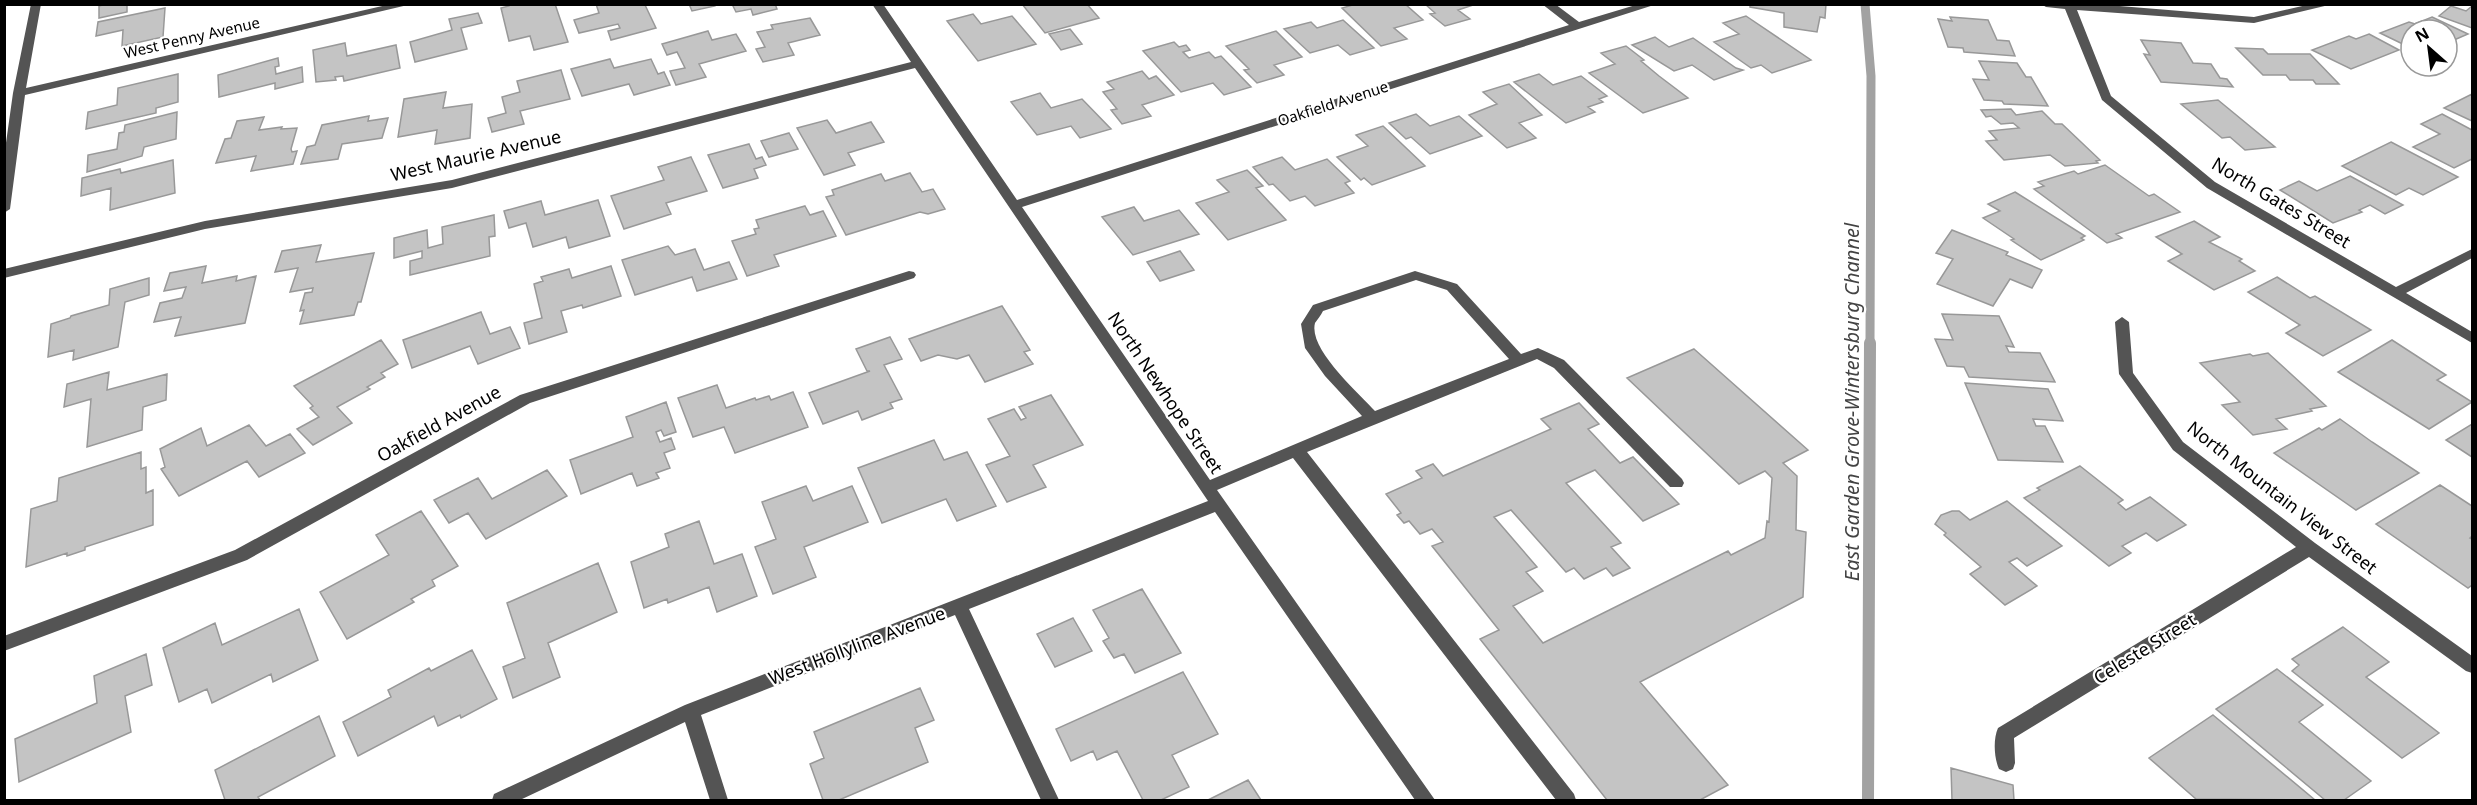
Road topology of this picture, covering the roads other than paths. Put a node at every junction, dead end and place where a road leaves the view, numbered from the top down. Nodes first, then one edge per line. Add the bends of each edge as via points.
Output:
1 (36, 4) edge
2 (407, 4) edge
3 (877, 4) edge
4 (1546, 4) edge
5 (1652, 4) edge
6 (2046, 4) edge
7 (2328, 4) edge
8 (2070, 6) edge
9 (1577, 26) junction
10 (917, 64) junction
11 (19, 93) junction
12 (1014, 205) junction
13 (4, 209) edge
14 (2472, 253) edge
15 (4, 274) edge
16 (909, 275) dead end
17 (2396, 293) junction
18 (2122, 322) dead end
19 (2472, 338) edge
20 (1519, 361) junction
21 (1373, 418) junction
22 (1296, 450) junction
23 (1676, 483) dead end
24 (1207, 488) junction
25 (1218, 504) junction
26 (2309, 548) junction
27 (959, 606) junction
28 (4, 644) edge
29 (2472, 666) edge
30 (692, 711) junction
31 (2006, 763) dead end
32 (501, 801) edge
33 (718, 801) edge
34 (1050, 801) edge
35 (1426, 801) edge
36 (1567, 801) edge

1 - 11 street
2 - 11 street, West Penny Avenue
3 - 10 street, North Newhope Street
4 - 9 street
5 - 9 street, Oakfield Avenue
6 - 8 street
7 - 8 street via 2254,20
8 - 17 street, North Gates Street via 2106,98 2211,185
9 - 12 street, Oakfield Avenue
10 - 12 street, North Newhope Street
10 - 15 street, West Maurie Avenue via 452,184 205,225
11 - 13 street
12 - 24 street, North Newhope Street
14 - 17 street
16 - 28 street, Oakfield Avenue via 525,399 241,555
17 - 19 street, North Gates Street
18 - 26 street, North Mountain View Street via 2126,374 2178,446
20 - 21 street
20 - 21 street via 1452,287 1434,280 1415,275 1318,308 1308,324 1310,344
20 - 23 street via 1538,353 1559,364
21 - 22 street
22 - 24 street
22 - 36 street
24 - 25 street, North Newhope Street
25 - 27 street, West Hollyline Avenue
25 - 35 street, North Newhope Street
26 - 29 street, North Mountain View Street
26 - 31 street, Celeste Street via 2005,734
27 - 30 street, West Hollyline Avenue
27 - 34 street
30 - 32 street, West Hollyline Avenue
30 - 33 street

